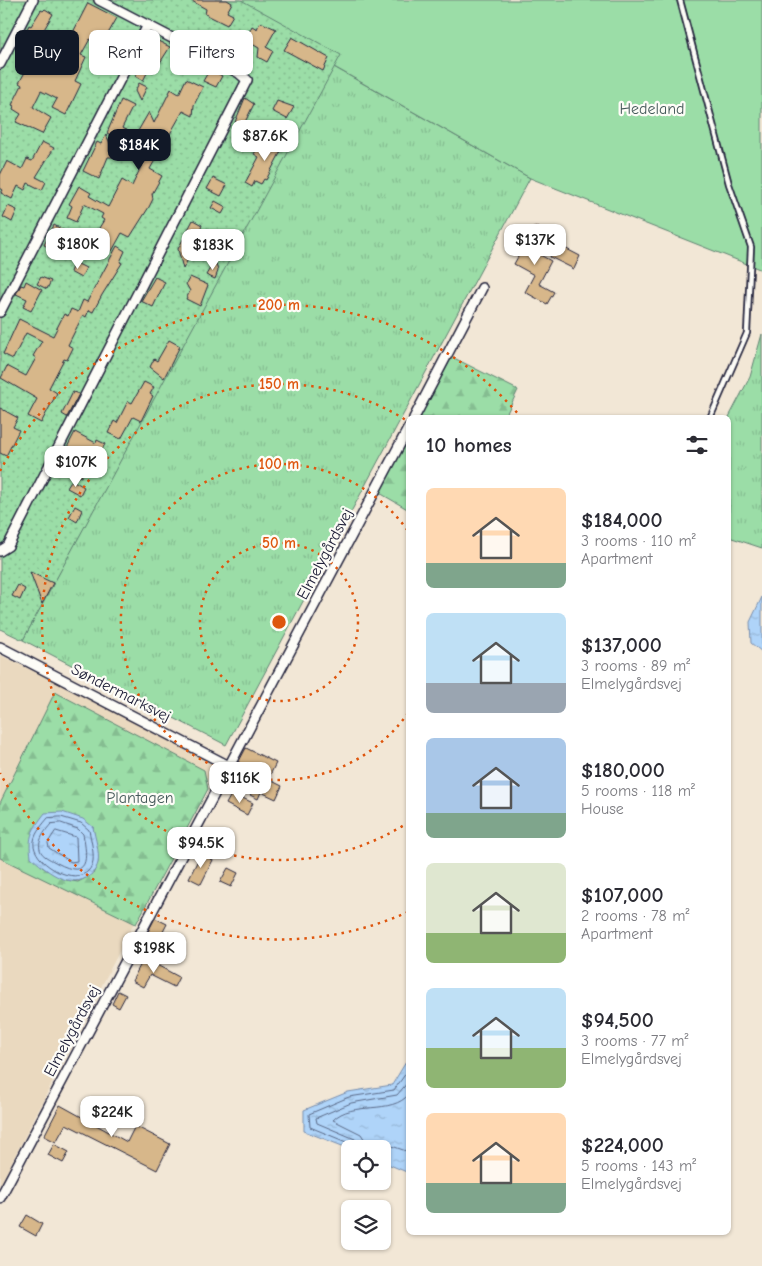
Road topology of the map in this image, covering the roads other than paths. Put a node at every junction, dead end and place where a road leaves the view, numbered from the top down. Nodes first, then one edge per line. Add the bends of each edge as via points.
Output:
1 (33, 0) edge
2 (99, 0) edge
3 (680, 0) edge
4 (148, 26) junction
5 (0, 64) edge
6 (482, 288) dead end
7 (0, 312) edge
8 (416, 415) edge
9 (711, 415) edge
10 (406, 433) edge
11 (0, 551) edge
12 (0, 647) edge
13 (229, 766) junction
14 (0, 1198) edge

1 - 5 street
2 - 4 street
3 - 9 lane via 729,184 751,247 748,333
4 - 7 street
4 - 11 street via 239,73 247,80 246,86 8,546
6 - 8 street
10 - 13 street, Elmelygårdsvej
12 - 13 street, Søndermarksvej
13 - 14 street, Elmelygårdsvej

